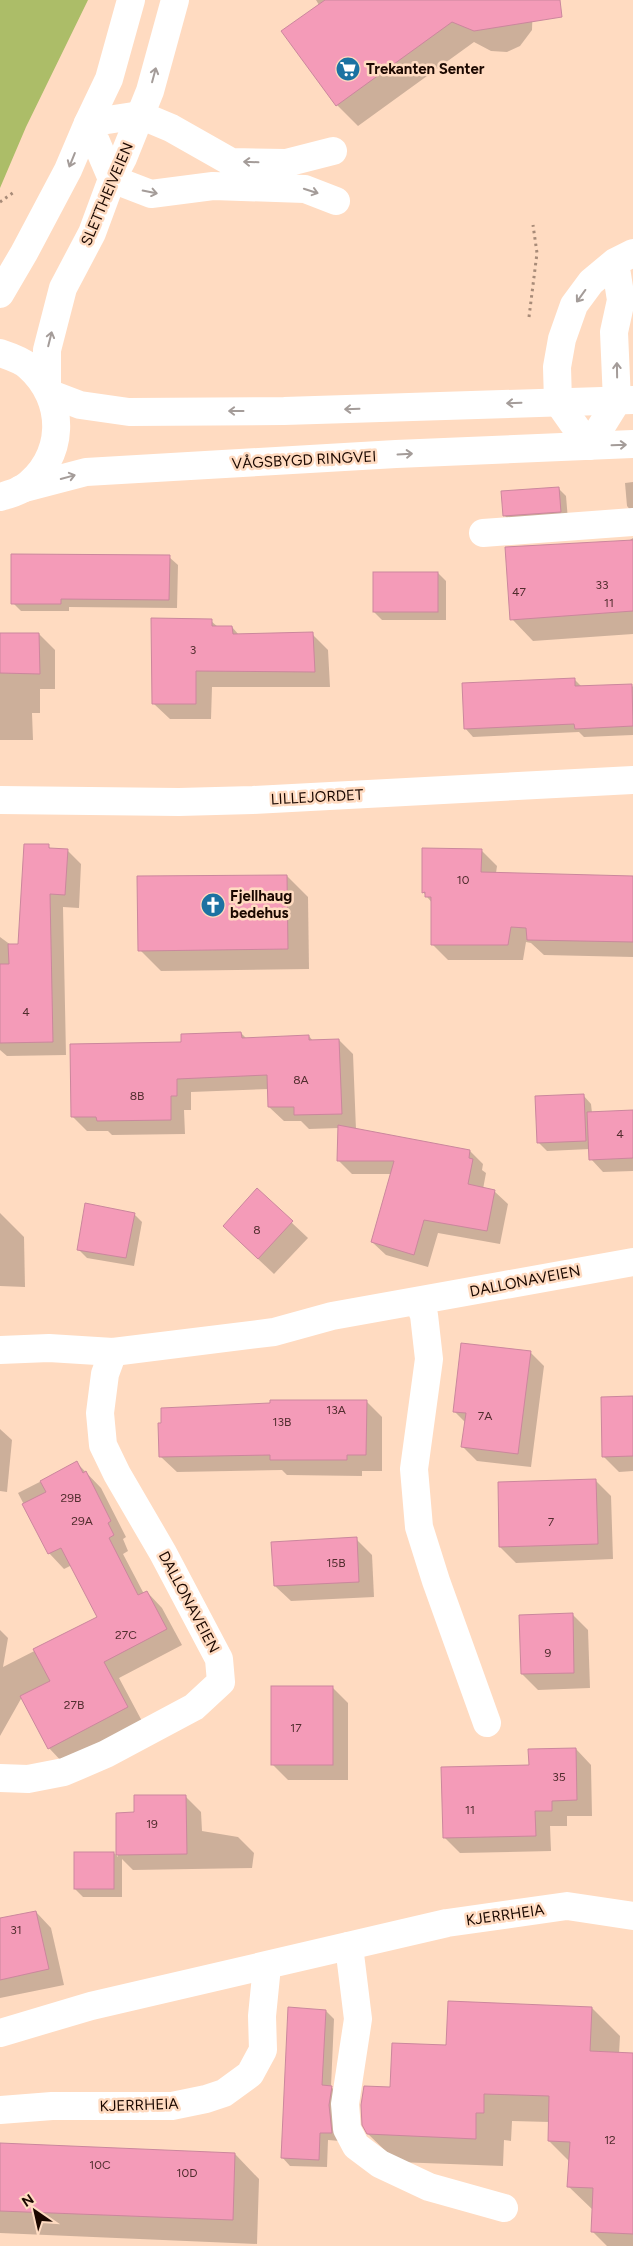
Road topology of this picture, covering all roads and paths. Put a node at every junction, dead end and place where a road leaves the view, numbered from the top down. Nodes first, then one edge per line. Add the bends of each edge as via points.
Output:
1 (130, 0) edge
2 (175, 0) edge
3 (140, 115) junction
4 (88, 123) junction
5 (333, 151) dead end
6 (112, 179) junction
7 (336, 201) dead end
8 (533, 225) dead end
9 (624, 258) edge
10 (0, 294) edge
11 (528, 326) dead end
12 (0, 353) edge
13 (49, 391) junction
14 (625, 400) edge
15 (558, 402) junction
16 (633, 444) edge
17 (588, 446) junction
18 (5, 495) edge
19 (633, 522) edge
20 (483, 533) dead end
21 (633, 780) edge
22 (0, 800) edge
23 (633, 1262) edge
24 (418, 1302) junction
25 (0, 1350) edge
26 (113, 1352) junction
27 (487, 1723) dead end
28 (0, 1778) edge
29 (633, 1916) edge
30 (349, 1946) junction
31 (267, 1966) junction
32 (0, 2033) edge
33 (0, 2110) edge
34 (504, 2208) dead end

1 - 4 street via 109,79
3 -> 2 street, SLETTHEIVEIEN via 150,91
3 - 4 street
5 -> 3 street via 286,163 231,162 171,128
3 - 6 street, SLETTHEIVEIEN
4 - 6 street
4 -> 10 street via 68,170
6 -> 7 street via 151,194 212,186 305,189
13 -> 6 street, SLETTHEIVEIEN via 47,350 63,288 92,233
8 - 11 path via 537,253
14 -> 9 street via 614,332 621,300
9 -> 15 street via 591,282 574,305 562,339 557,367
12 - 13 street via 27,365
15 -> 13 street via 284,411 129,412 80,406
13 - 18 street, SLETTHEIVEIEN via 57,421 54,447 41,471
14 - 15 street
14 - 17 street
15 - 17 street
17 -> 16 street, VÅGSBYGD RINGVEI
18 -> 17 street, VÅGSBYGD RINGVEI via 86,472
19 - 20 street
21 - 22 street, LILLEJORDET via 253,800
23 - 24 street, DALLONAVEIEN
24 - 26 street, DALLONAVEIEN via 332,1316 274,1332
24 - 27 street via 424,1315 428,1359 414,1469 419,1527
25 - 26 street, DALLONAVEIEN via 49,1348
26 - 28 street, DALLONAVEIEN via 105,1374 100,1413 103,1445 219,1659 220,1682 194,1707 106,1754 64,1772 28,1779
29 - 30 street, KJERRHEIA via 567,1906 447,1923
30 - 31 street, KJERRHEIA
30 - 34 street via 358,2020 345,2104 347,2129 356,2146 380,2164 429,2187
31 - 32 street, KJERRHEIA via 91,2006
31 - 33 street, KJERRHEIA via 262,2016 263,2050 250,2074 224,2092 172,2106 52,2106

